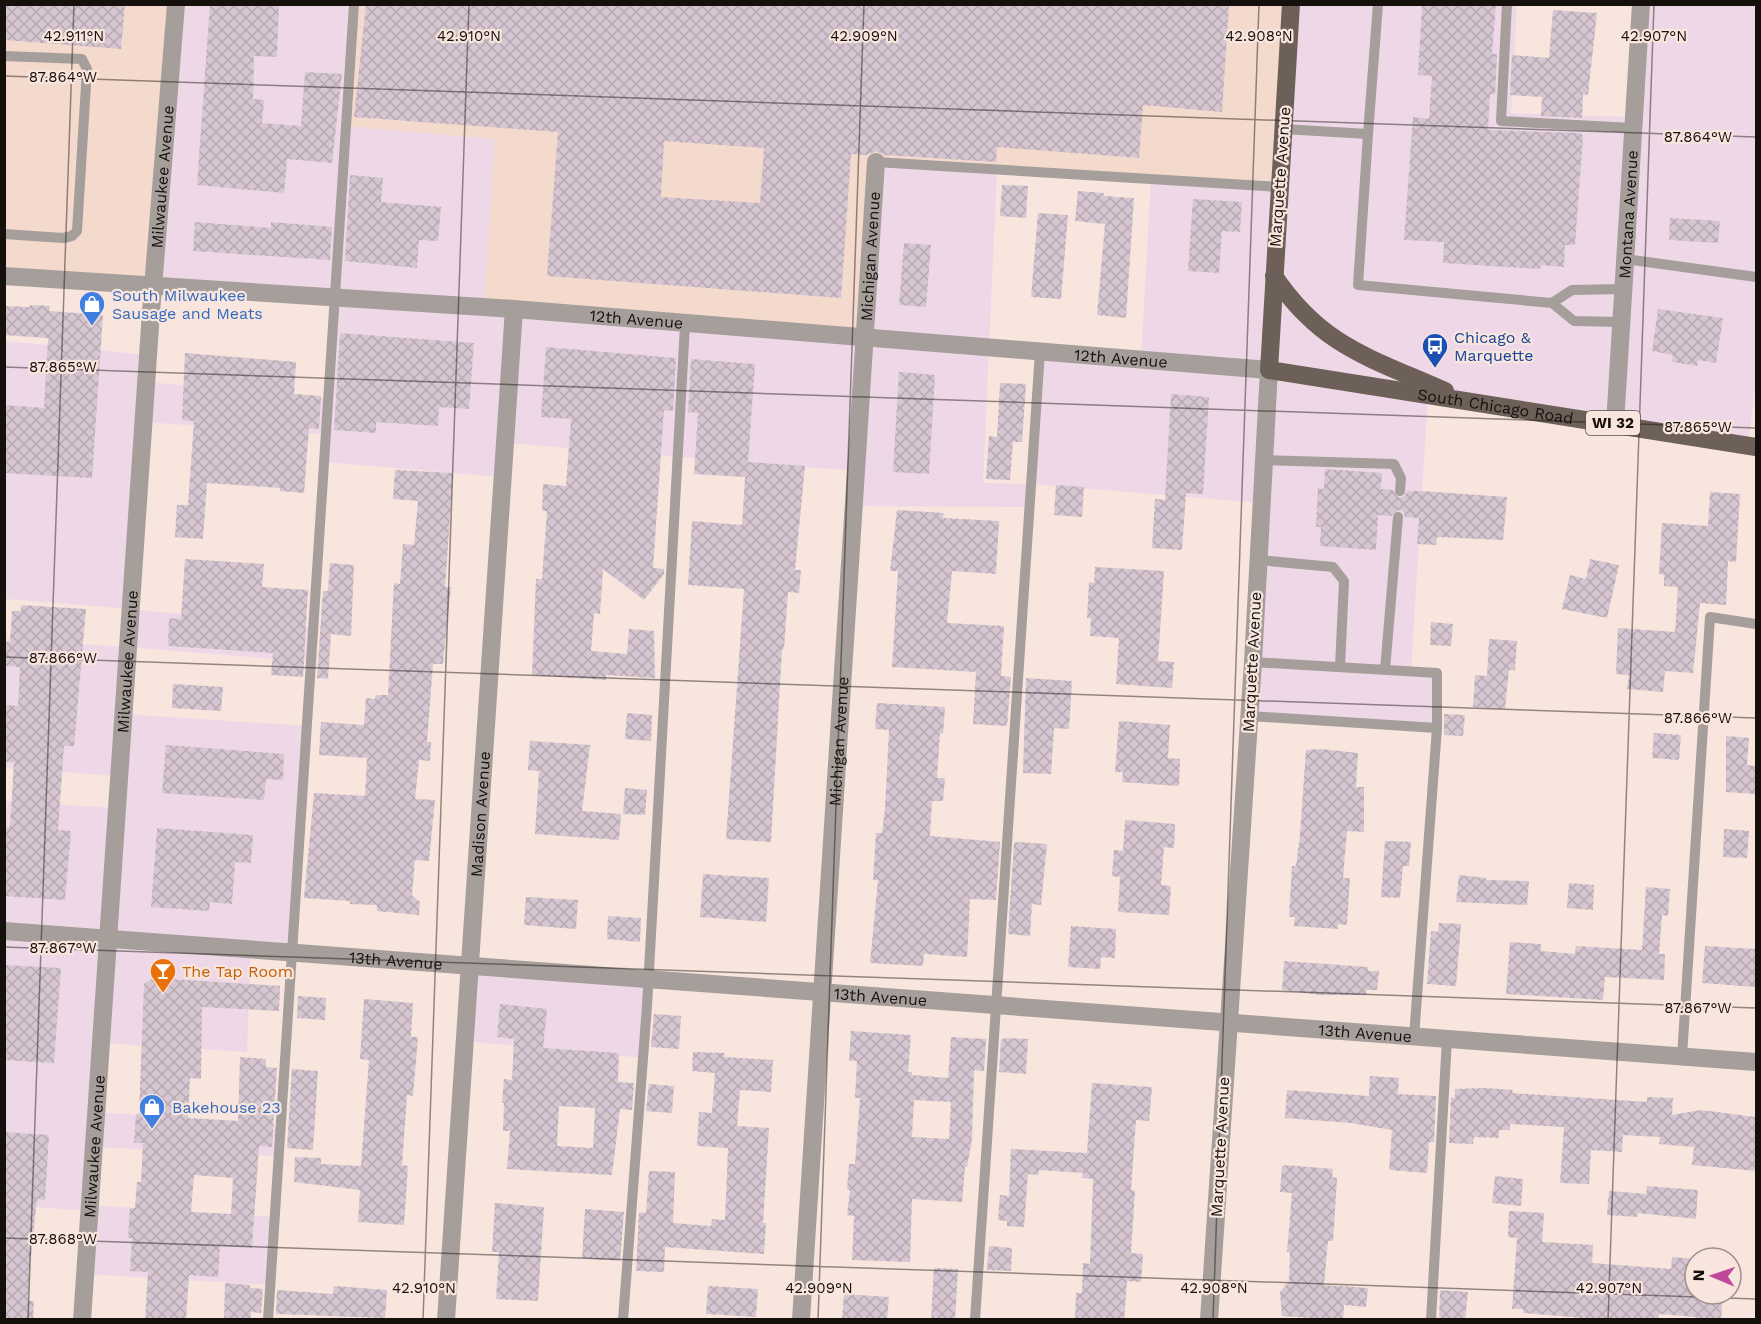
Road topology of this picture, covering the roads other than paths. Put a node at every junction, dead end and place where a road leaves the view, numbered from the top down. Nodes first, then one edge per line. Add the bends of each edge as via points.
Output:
1 (176, 4) edge
2 (354, 4) edge
3 (1291, 4) edge
4 (1378, 4) edge
5 (1507, 4) edge
6 (1641, 4) edge
7 (4, 56) edge
8 (1633, 128) junction
9 (1283, 129) junction
10 (1368, 134) junction
11 (876, 162) joint
12 (1280, 188) junction
13 (4, 234) edge
14 (1625, 259) junction
15 (4, 276) edge
16 (1274, 276) junction
17 (1756, 277) edge
18 (153, 285) junction
19 (1623, 290) junction
20 (335, 299) junction
21 (1552, 303) junction
22 (514, 309) junction
23 (1621, 322) junction
24 (685, 325) junction
25 (866, 337) junction
26 (1040, 351) junction
27 (1269, 370) junction
28 (1469, 401) junction
29 (1615, 424) junction
30 (1756, 447) edge
31 (1264, 460) junction
32 (1400, 491) dead end
33 (1398, 517) dead end
34 (1258, 560) junction
35 (1756, 624) edge
36 (1253, 662) junction
37 (1340, 667) junction
38 (1385, 670) junction
39 (1250, 716) junction
40 (1437, 728) junction
41 (4, 931) edge
42 (107, 938) junction
43 (293, 952) junction
44 (470, 966) junction
45 (648, 979) junction
46 (823, 992) junction
47 (996, 1005) junction
48 (1227, 1023) junction
49 (1414, 1037) junction
50 (1447, 1039) junction
51 (1682, 1057) junction
52 (1756, 1062) edge
53 (82, 1320) edge
54 (268, 1320) edge
55 (446, 1320) edge
56 (623, 1320) edge
57 (801, 1320) edge
58 (975, 1320) edge
59 (1209, 1320) edge
60 (1431, 1320) edge

1 - 18 street, Milwaukee Avenue
2 - 20 lane
3 - 9 main road, Marquette Avenue
4 - 10 lane
5 - 8 lane via 1501,121
6 - 8 street, Montana Avenue
7 - 13 lane via 82,59 87,69 77,231 72,237 63,238
8 - 14 street, Montana Avenue
9 - 10 lane
9 - 12 main road, Marquette Avenue
10 - 21 lane via 1358,285
11 - 12 lane
11 - 25 street, Michigan Avenue
12 - 16 main road, Marquette Avenue
14 - 17 lane
14 - 19 street, Montana Avenue
15 - 18 street, 12th Avenue
16 - 27 main road, Marquette Avenue
16 - 28 main road, WI 32 via 1309,321 1344,347
18 - 20 street, 12th Avenue
18 - 42 street, Milwaukee Avenue
19 - 21 lane via 1572,290
19 - 23 street, Montana Avenue
20 - 22 street, 12th Avenue
20 - 43 lane
21 - 23 lane via 1574,321
22 - 24 street, 12th Avenue
22 - 44 street, Madison Avenue
23 - 29 street, Montana Avenue
24 - 25 street, 12th Avenue
24 - 45 lane
25 - 26 street, 12th Avenue
25 - 46 street, Michigan Avenue
26 - 27 street, 12th Avenue
26 - 47 lane
27 - 28 main road, South Chicago Road / WI 32
27 - 31 street, Marquette Avenue
28 - 29 main road, South Chicago Road / WI 32
29 - 30 main road, South Chicago Road / WI 32
31 - 32 lane via 1394,464 1401,478
31 - 34 street, Marquette Avenue
33 - 38 lane
34 - 36 street, Marquette Avenue
34 - 37 lane via 1333,567 1344,581
35 - 51 lane via 1710,616
36 - 37 lane
36 - 39 street, Marquette Avenue
37 - 38 lane
38 - 40 lane via 1437,673
39 - 40 lane
39 - 48 street, Marquette Avenue
40 - 49 lane
41 - 42 street, 13th Avenue
42 - 43 street, 13th Avenue
42 - 53 street, Milwaukee Avenue
43 - 44 street, 13th Avenue
43 - 54 lane
44 - 45 street, 13th Avenue
44 - 55 street, Madison Avenue
45 - 46 street, 13th Avenue
45 - 56 lane
46 - 47 street, 13th Avenue
46 - 57 street, Michigan Avenue
47 - 48 street, 13th Avenue
47 - 58 lane
48 - 49 street, 13th Avenue
48 - 59 street, Marquette Avenue
49 - 50 street, 13th Avenue
50 - 51 street, 13th Avenue
50 - 60 lane
51 - 52 street, 13th Avenue

